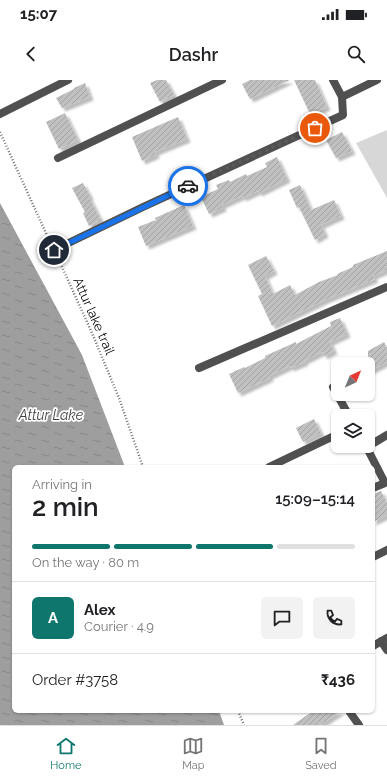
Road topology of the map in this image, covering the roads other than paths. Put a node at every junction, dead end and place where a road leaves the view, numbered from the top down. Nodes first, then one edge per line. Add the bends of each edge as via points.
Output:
1 (68, 80) edge
2 (222, 80) edge
3 (333, 80) edge
4 (377, 80) edge
5 (342, 97) junction
6 (0, 114) edge
7 (58, 158) dead end
8 (54, 250) road end
9 (387, 287) edge
10 (199, 368) dead end
11 (387, 435) edge
12 (331, 437) edge
13 (375, 441) edge
14 (370, 453) edge
15 (273, 465) edge
16 (375, 487) edge
17 (387, 550) edge
18 (375, 556) edge
19 (384, 640) edge
20 (375, 645) edge
21 (387, 650) edge
22 (350, 713) edge
23 (359, 725) edge

1 - 6 street
2 - 7 street
3 - 5 street
4 - 5 street
5 - 8 street via 343,115
9 - 10 street
11 - 13 street
12 - 15 street
14 - 16 street via 385,483
17 - 18 street
19 - 20 street
19 - 21 street
22 - 23 street

